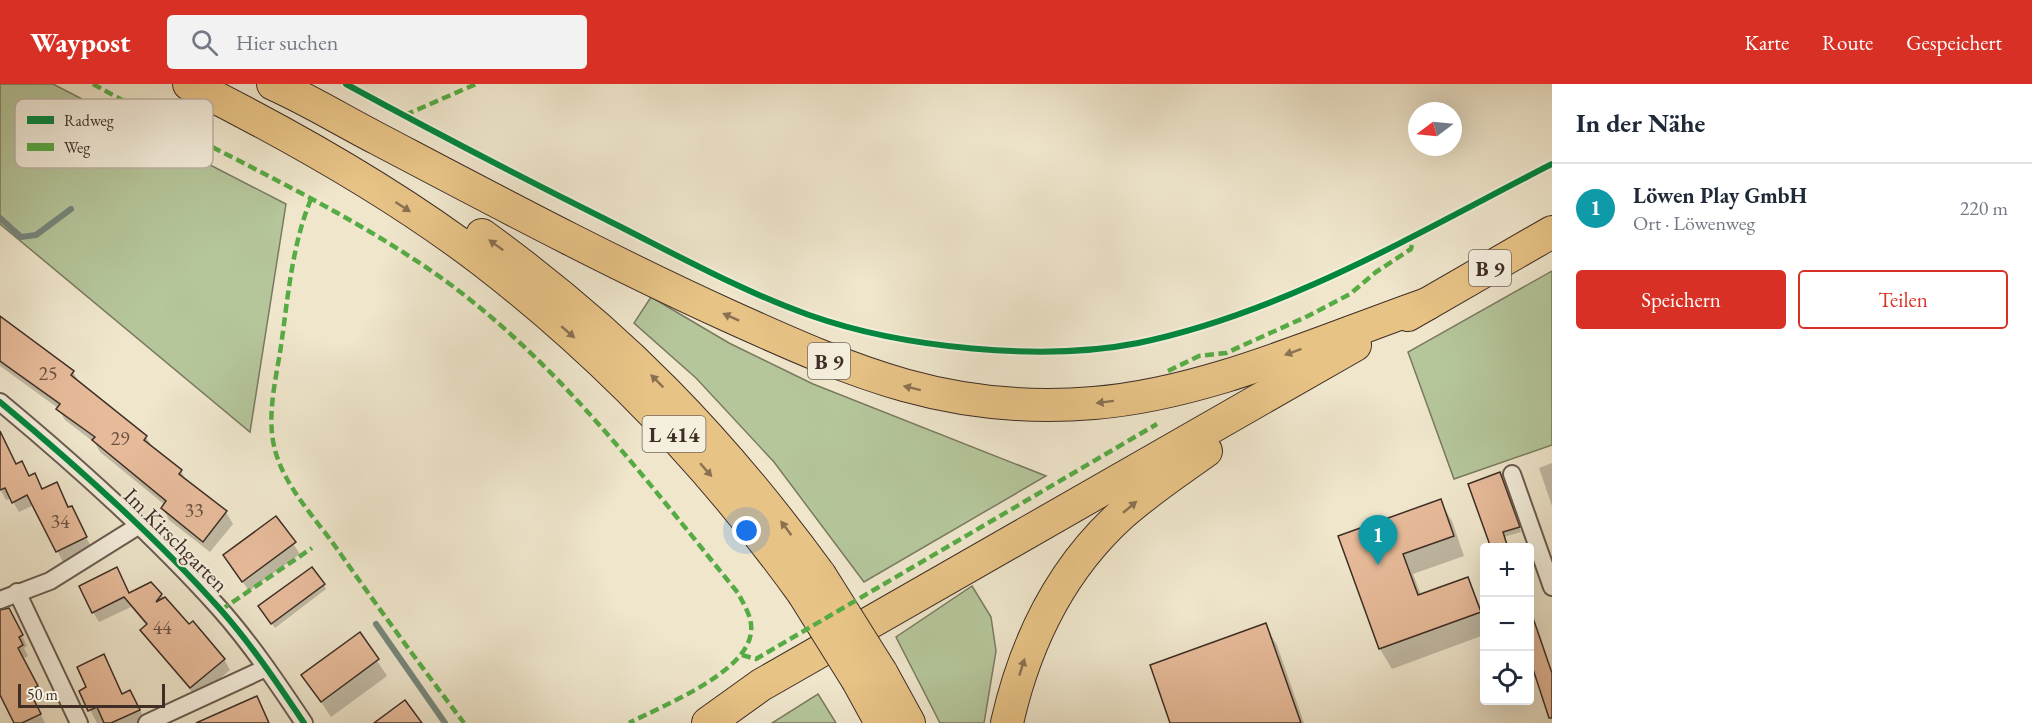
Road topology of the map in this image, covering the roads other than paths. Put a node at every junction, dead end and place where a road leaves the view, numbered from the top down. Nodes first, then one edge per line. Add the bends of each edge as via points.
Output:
1 (189, 84) edge
2 (231, 84) edge
3 (273, 84) edge
4 (1552, 232) edge
5 (1427, 304) junction
6 (1338, 355) junction
7 (0, 402) edge
8 (1512, 474) dead end
9 (138, 526) junction
10 (811, 584) junction
11 (1552, 587) edge
12 (17, 592) junction
13 (0, 600) edge
14 (266, 668) junction
15 (873, 700) edge
16 (79, 723) edge
17 (147, 723) edge
18 (304, 723) edge
19 (708, 723) edge
20 (909, 723) edge
21 (1007, 723) edge

1 -> 10 highway, L 414 via 361,180 482,261 532,301 674,434
10 -> 2 highway, L 414 via 779,519 712,439 588,316 534,273 411,188
5 -> 3 highway, B 9 via 1214,380 1135,398 1030,405 947,396 840,366 676,292
4 - 5 highway, B 9
5 - 6 highway, B 9
6 - 19 highway, B 9 via 761,685
21 -> 6 highway, B 9 via 1037,629 1066,579 1101,534 1144,496
7 - 9 street, Im Kirschgarten via 81,470
8 - 11 street
9 - 12 street via 50,581
9 - 14 street, Im Kirschgarten via 221,610
10 - 15 highway, L 414, bridge
12 - 13 street
12 - 16 street
14 - 17 street
14 - 18 street, Im Kirschgarten
15 - 20 highway, L 414

